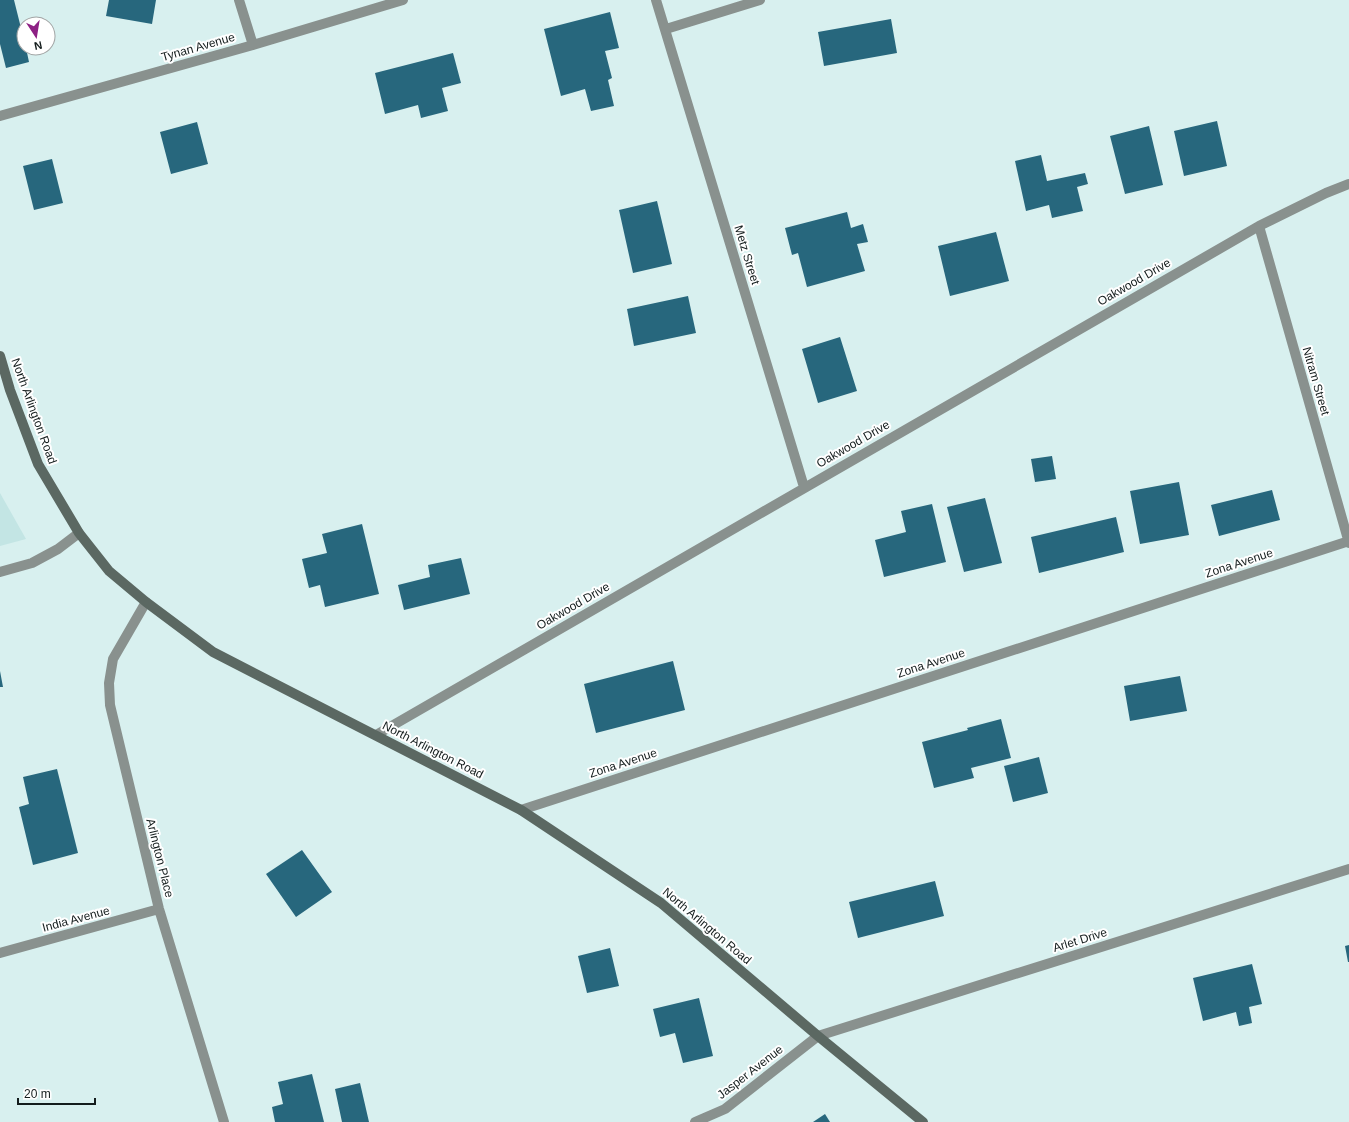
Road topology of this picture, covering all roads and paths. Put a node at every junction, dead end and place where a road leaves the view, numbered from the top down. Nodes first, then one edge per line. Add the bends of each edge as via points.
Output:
1 (239, 0) edge
2 (403, 0) edge
3 (656, 0) edge
4 (760, 0) edge
5 (666, 29) junction
6 (253, 45) junction
7 (0, 116) edge
8 (1349, 184) edge
9 (1259, 226) junction
10 (0, 356) edge
11 (804, 487) junction
12 (79, 533) junction
13 (1349, 542) edge
14 (0, 572) edge
15 (146, 602) junction
16 (376, 736) junction
17 (521, 810) junction
18 (1349, 869) edge
19 (159, 909) junction
20 (0, 954) edge
21 (818, 1036) junction
22 (224, 1122) edge
23 (695, 1122) edge
24 (923, 1122) edge

1 - 6 street
2 - 6 street, Tynan Avenue
3 - 5 street
4 - 5 street
5 - 11 street, Metz Street
6 - 7 street, Tynan Avenue
8 - 9 street, Oakwood Drive
9 - 11 street, Oakwood Drive
9 - 13 street, Nitram Street
10 - 12 main road, North Arlington Road via 38,464
11 - 16 street, Oakwood Drive
12 - 14 street via 58,549 32,563
12 - 15 main road, North Arlington Road via 109,571
13 - 17 street, Zona Avenue
15 - 16 main road, North Arlington Road via 213,652
15 - 19 street, Arlington Place via 113,659 109,683 110,705
16 - 17 main road, North Arlington Road
17 - 21 main road, North Arlington Road via 661,903
18 - 21 street, Arlet Drive
19 - 20 street, India Avenue
19 - 22 street, Arlington Place
21 - 23 street, Jasper Avenue via 725,1109
21 - 24 main road, North Arlington Road

